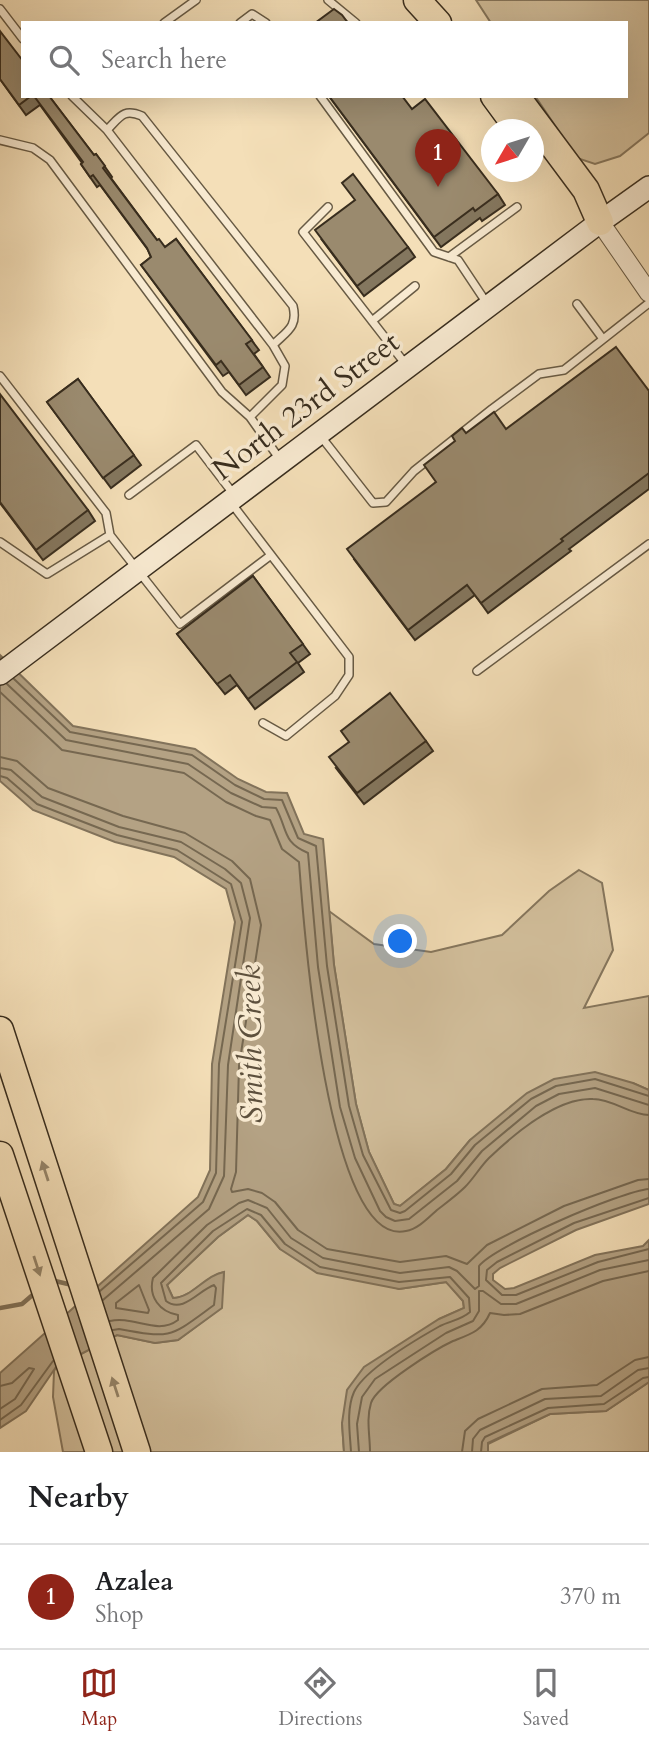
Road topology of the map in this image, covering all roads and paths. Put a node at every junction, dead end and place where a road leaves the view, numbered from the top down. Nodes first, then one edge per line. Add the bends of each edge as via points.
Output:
1 (196, 0) edge
2 (328, 0) edge
3 (417, 0) edge
4 (441, 0) edge
5 (0, 9) edge
6 (167, 21) edge
7 (243, 21) edge
8 (263, 21) edge
9 (354, 21) edge
10 (436, 21) edge
11 (458, 21) edge
12 (21, 36) edge
13 (74, 98) edge
14 (321, 98) edge
15 (495, 98) edge
16 (517, 98) edge
17 (511, 119) edge
18 (107, 130) junction
19 (0, 140) edge
20 (544, 163) edge
21 (649, 187) edge
22 (328, 207) dead end
23 (517, 207) dead end
24 (600, 222) junction
25 (449, 257) junction
26 (415, 286) dead end
27 (649, 293) edge
28 (649, 303) edge
29 (577, 304) dead end
30 (489, 305) junction
31 (372, 321) junction
32 (603, 339) junction
33 (273, 345) junction
34 (407, 367) junction
35 (0, 376) edge
36 (250, 417) junction
37 (318, 434) junction
38 (282, 461) junction
39 (129, 495) dead end
40 (232, 498) junction
41 (110, 535) junction
42 (0, 542) edge
43 (649, 544) edge
44 (271, 555) junction
45 (138, 570) junction
46 (477, 671) dead end
47 (0, 674) edge
48 (263, 723) dead end
49 (0, 1030) edge
50 (0, 1155) edge
51 (99, 1452) edge
52 (137, 1452) edge

1 - 6 lane
2 - 9 lane
3 - 10 highway
4 - 11 highway
5 - 12 lane
7 - 8 lane via 252,14
13 - 18 lane
14 - 25 lane via 434,252
15 - 17 highway
16 - 24 highway via 586,190
18 - 33 lane
18 - 33 lane via 123,114 131,111 142,116 293,306 296,317 292,327
19 - 36 lane via 33,148 50,160 222,392
20 - 24 highway via 573,202
21 - 24 main road, North 23rd Street
22 - 31 lane via 303,232
23 - 25 lane
24 - 27 street
24 - 30 main road, North 23rd Street
25 - 30 lane via 458,260
26 - 31 lane
28 - 32 lane
29 - 32 lane
30 - 34 main road, North 23rd Street
31 - 34 lane
32 - 37 lane via 564,370 539,374 492,408 414,471 386,502 373,503
33 - 36 lane via 285,366 282,385
34 - 37 main road, North 23rd Street
35 - 41 lane via 106,513
36 - 38 lane
37 - 38 main road, North 23rd Street
38 - 40 main road, North 23rd Street
39 - 40 lane via 196,445
40 - 44 lane
40 - 45 main road, North 23rd Street
41 - 42 lane via 47,574
41 - 45 lane
43 - 46 lane
44 - 45 lane via 180,624
44 - 48 lane via 349,657 349,675 335,696 286,736
45 - 47 main road, North 23rd Street
52 -> 49 highway
50 -> 51 highway

